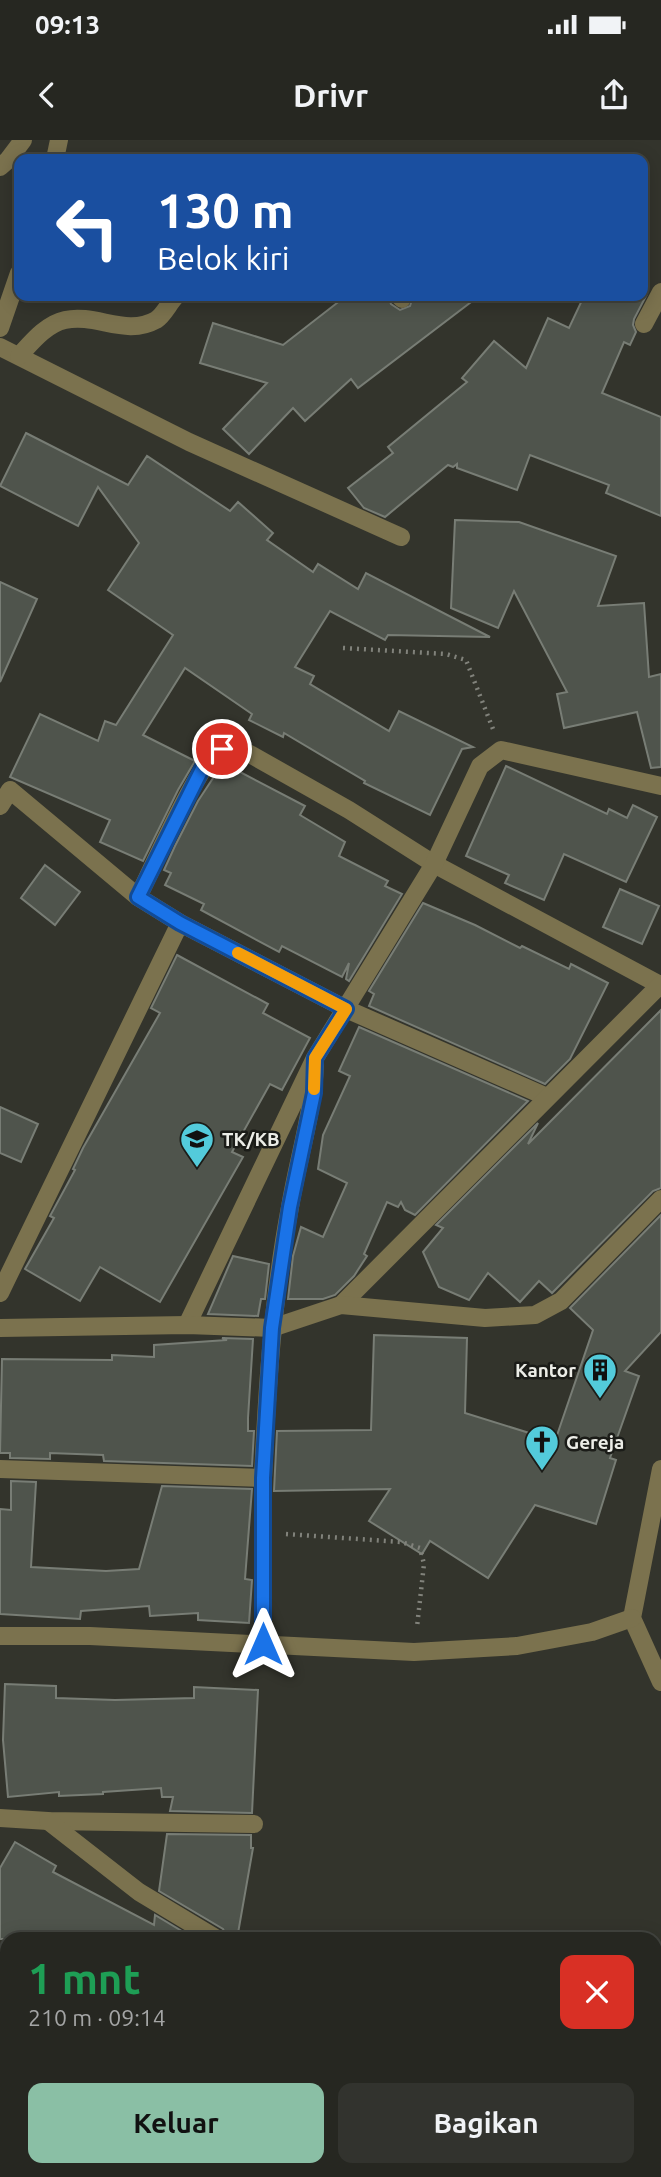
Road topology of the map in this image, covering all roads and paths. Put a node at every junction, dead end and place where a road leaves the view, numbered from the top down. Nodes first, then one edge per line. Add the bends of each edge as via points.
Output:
1 (23, 140) edge
2 (0, 167) edge
3 (14, 287) edge
4 (661, 292) edge
5 (172, 301) edge
6 (644, 324) dead end
7 (0, 328) edge
8 (0, 347) edge
9 (19, 356) junction
10 (401, 537) dead end
11 (342, 648) dead end
12 (501, 750) junction
13 (661, 786) edge
14 (0, 806) edge
15 (434, 864) junction
16 (138, 897) junction
17 (180, 923) junction
18 (661, 985) edge
19 (346, 1009) junction
20 (315, 1058) junction
21 (547, 1097) junction
22 (661, 1199) edge
23 (0, 1293) edge
24 (341, 1305) junction
25 (187, 1325) junction
26 (0, 1328) edge
27 (272, 1328) junction
28 (0, 1469) edge
29 (661, 1469) edge
30 (263, 1478) junction
31 (263, 1533) junction
32 (632, 1618) junction
33 (0, 1636) edge
34 (263, 1644) junction
35 (415, 1652) junction
36 (661, 1682) edge
37 (0, 1818) edge
38 (48, 1821) junction
39 (254, 1824) dead end
40 (205, 1932) edge

1 - 2 street
3 - 7 street
4 - 6 street
5 - 9 street via 159,319 144,326 64,320 39,334
8 - 9 street
9 - 10 street via 189,442
11 - 12 path via 446,654 466,660
12 - 13 street
12 - 15 street via 480,766
14 - 16 street via 10,790
15 - 16 street via 349,810 231,747 222,749 203,767
15 - 18 street
15 - 19 street
16 - 17 street
17 - 19 street
17 - 23 street
18 - 21 street
19 - 20 street
19 - 21 street
20 - 25 street
20 - 27 street via 314,1093 290,1207
21 - 24 street
22 - 24 street via 561,1301 535,1315 485,1318
24 - 27 street
25 - 26 street
25 - 27 street
27 - 30 street
28 - 30 street
29 - 32 street
30 - 31 street
31 - 34 street
31 - 35 path via 401,1542 420,1548 424,1564
32 - 35 street via 592,1632 517,1646
32 - 36 street
33 - 34 street
34 - 35 street
37 - 38 street
38 - 39 street
38 - 40 street via 139,1892

